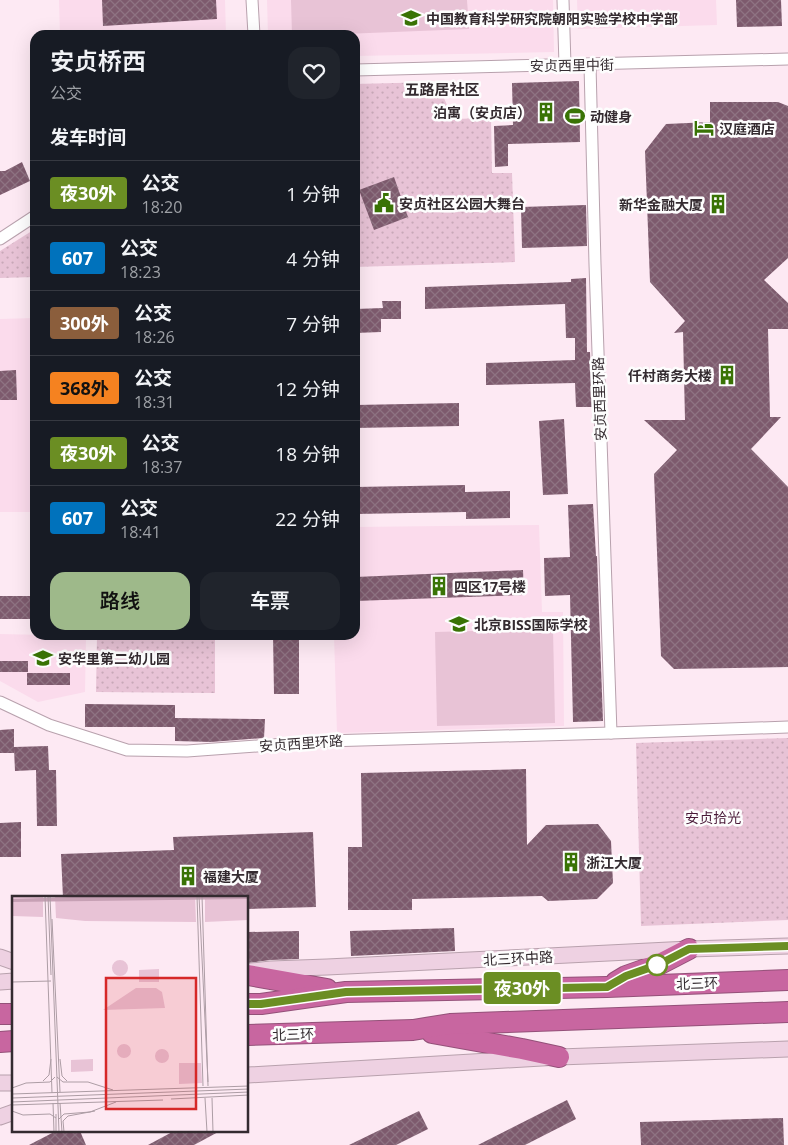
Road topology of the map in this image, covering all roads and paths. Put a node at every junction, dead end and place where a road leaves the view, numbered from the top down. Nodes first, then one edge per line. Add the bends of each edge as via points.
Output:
1 (252, 0) edge
2 (562, 0) edge
3 (254, 30) edge
4 (788, 59) edge
5 (565, 65) junction
6 (590, 65) junction
7 (360, 70) edge
8 (30, 219) edge
9 (0, 239) edge
10 (0, 702) edge
11 (788, 727) edge
12 (611, 733) junction
13 (788, 946) edge
14 (689, 949) junction
15 (0, 956) edge
16 (12, 961) edge
17 (249, 974) edge
18 (249, 974) edge
19 (788, 980) edge
20 (607, 987) junction
21 (346, 992) junction
22 (249, 1004) edge
23 (788, 1012) edge
24 (413, 1030) junction
25 (249, 1035) edge
26 (788, 1049) edge
27 (559, 1057) junction
28 (249, 1075) edge
29 (12, 1113) edge
30 (0, 1117) edge

1 - 3 street
2 - 5 street
4 - 6 street, 安贞西里中街
5 - 6 street, 安贞西里中街
5 - 7 street, 安贞西里中街
6 - 12 street, 安贞西里环路
8 - 9 street
10 - 12 street, 安贞西里环路 via 49,725 127,750 187,751 326,741
11 - 12 street, 安贞西里环路
13 - 14 street, 北三环中路
14 - 17 street, 北三环中路 via 271,969
14 - 20 highway
15 - 16 street
18 - 21 highway
19 - 20 highway, 北三环
20 - 21 highway, 北三环
21 - 22 highway, 北三环
23 - 24 highway, 北三环 via 450,1024
24 - 25 highway, 北三环
24 - 27 highway
26 - 27 street
27 - 28 street
29 - 30 street

